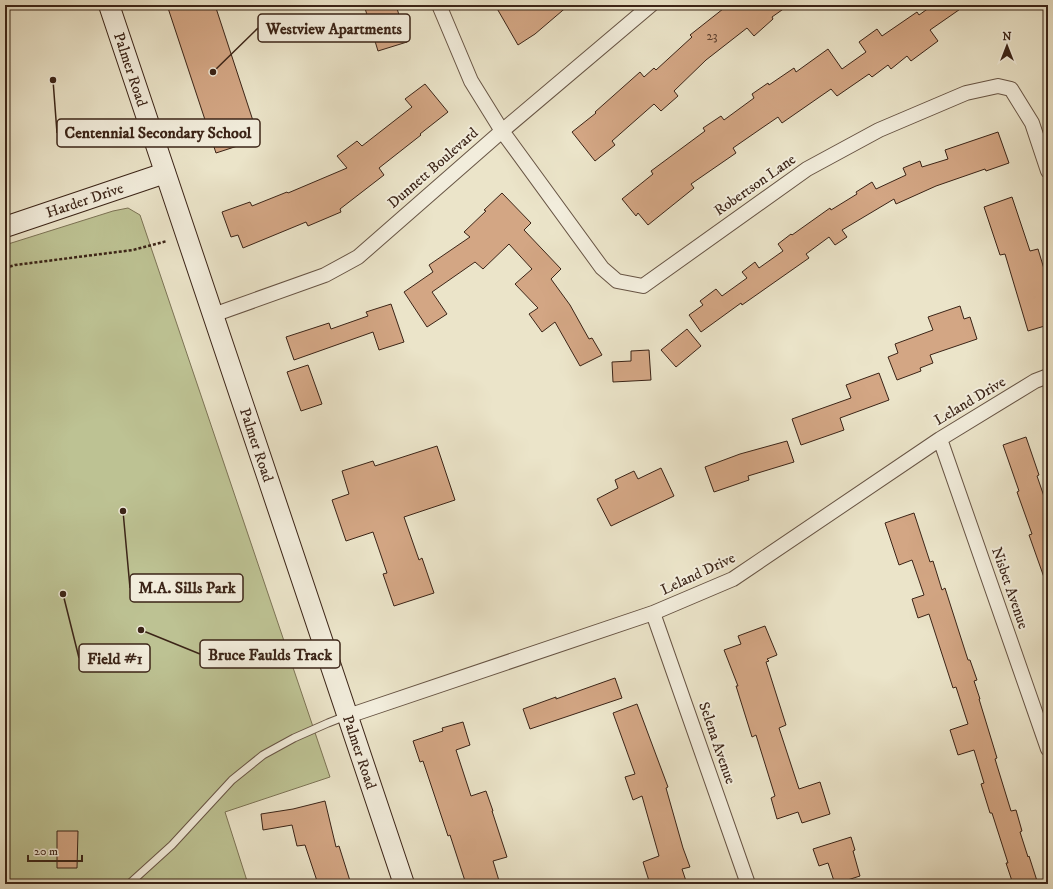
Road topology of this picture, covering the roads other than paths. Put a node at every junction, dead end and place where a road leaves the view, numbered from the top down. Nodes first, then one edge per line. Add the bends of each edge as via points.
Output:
1 (109, 5) edge
2 (438, 5) edge
3 (651, 5) edge
4 (502, 131) junction
5 (1048, 171) edge
6 (165, 173) junction
7 (5, 227) edge
8 (213, 315) junction
9 (1048, 376) edge
10 (940, 439) junction
11 (653, 613) junction
12 (348, 716) junction
13 (1048, 749) edge
14 (129, 884) edge
15 (404, 884) edge
16 (748, 884) edge

1 - 6 street, Palmer Road
2 - 4 street, Robertson Lane via 471,81
3 - 4 street, Dunnett Boulevard
4 - 5 street, Robertson Lane via 602,268 617,281 642,286 807,169 879,130 966,93 998,86 1011,89 1032,123
4 - 8 street, Dunnett Boulevard via 358,257 325,275
6 - 7 street, Harder Drive
6 - 8 street, Palmer Road
8 - 12 street, Palmer Road
9 - 10 street, Leland Drive via 1035,381
10 - 11 street, Leland Drive via 733,579
10 - 13 street, Nisbet Avenue
11 - 12 street, Leland Drive
11 - 16 street, Selena Avenue
12 - 14 lane via 294,738 263,756 232,780 172,845
12 - 15 street, Palmer Road

